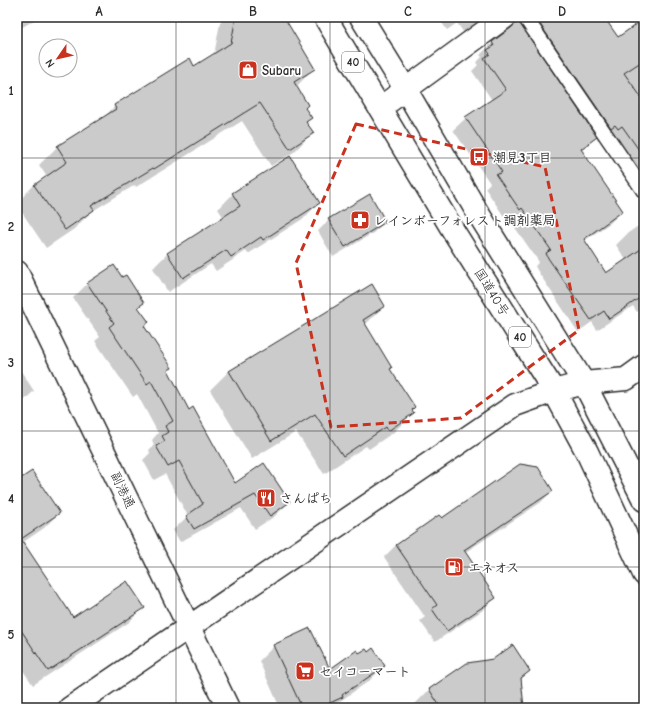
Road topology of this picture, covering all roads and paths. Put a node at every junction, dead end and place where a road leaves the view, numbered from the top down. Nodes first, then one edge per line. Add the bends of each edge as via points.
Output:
1 (325, 17) edge
2 (361, 17) edge
3 (505, 17) edge
4 (525, 17) edge
5 (406, 90) junction
6 (380, 108) junction
7 (644, 192) edge
8 (17, 272) edge
9 (644, 366) edge
10 (584, 383) junction
11 (554, 391) junction
12 (644, 500) edge
13 (644, 574) edge
14 (190, 627) junction
15 (70, 708) edge
16 (228, 708) edge

1 - 6 main road, 国道40号 / 40
2 - 5 main road, 40
3 - 5 main road
4 - 7 lane
5 - 6 main road
5 - 10 main road, 40 via 476,210
6 - 11 main road, 国道40号 / 40
8 - 14 main road, 副港通
9 - 10 main road via 626,379
10 - 11 main road
10 - 12 main road, 40
11 - 13 main road, 国道40号 / 40 via 587,452
11 - 14 main road via 515,405
14 - 15 main road
14 - 16 main road, 副港通

